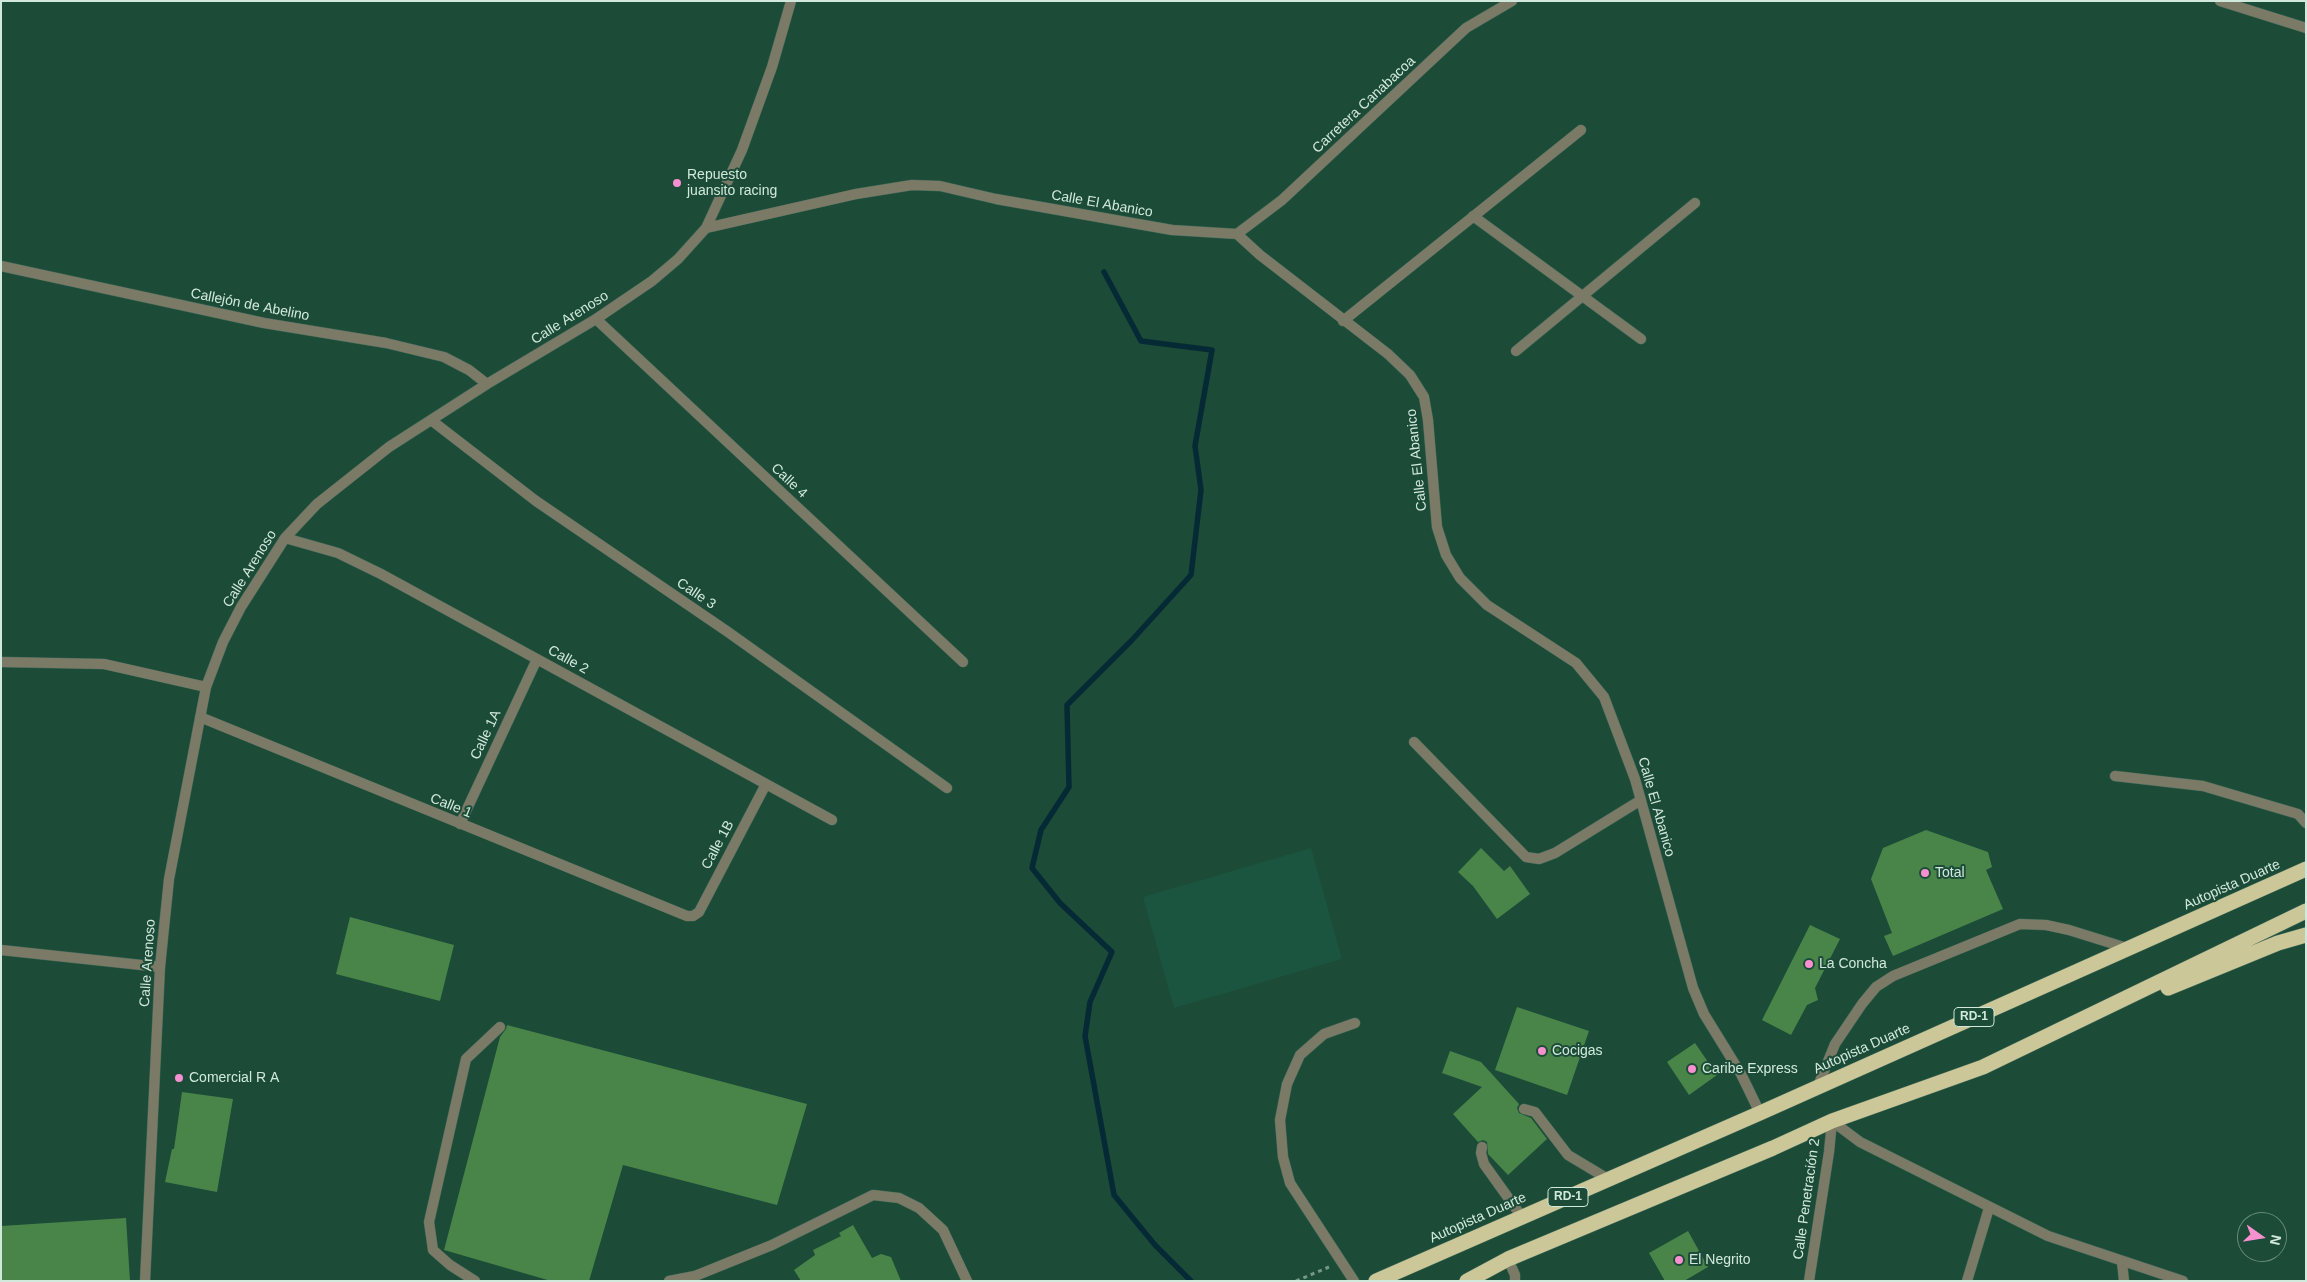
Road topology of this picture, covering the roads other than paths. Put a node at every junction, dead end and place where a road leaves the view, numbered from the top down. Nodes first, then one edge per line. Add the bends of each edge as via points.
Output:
1 (791, 1) edge
2 (1512, 1) edge
3 (2220, 1) edge
4 (2306, 28) edge
5 (1581, 130) dead end
6 (1695, 204) dead end
7 (1473, 216) junction
8 (706, 228) junction
9 (1237, 234) junction
10 (1, 266) edge
11 (1583, 296) junction
12 (596, 319) junction
13 (1343, 321) junction
14 (1641, 339) dead end
15 (1516, 351) dead end
16 (487, 384) junction
17 (431, 420) junction
18 (285, 538) junction
19 (537, 659) junction
20 (1, 662) edge
21 (963, 662) dead end
22 (206, 686) junction
23 (200, 717) junction
24 (1414, 742) dead end
25 (2115, 776) dead end
26 (766, 784) junction
27 (947, 788) dead end
28 (1641, 800) junction
29 (832, 820) dead end
30 (2306, 823) edge
31 (460, 824) junction
32 (2306, 869) edge
33 (2306, 911) edge
34 (693, 916) joint
35 (2306, 935) edge
36 (2130, 949) junction
37 (1, 950) edge
38 (160, 967) junction
39 (2098, 1012) junction
40 (1355, 1023) dead end
41 (500, 1027) dead end
42 (1818, 1086) junction
43 (1524, 1110) dead end
44 (1760, 1113) junction
45 (1832, 1121) junction
46 (1482, 1147) dead end
47 (1608, 1180) junction
48 (1989, 1208) junction
49 (1522, 1217) junction
50 (1508, 1259) junction
51 (2122, 1262) junction
52 (144, 1281) edge
53 (476, 1281) edge
54 (669, 1281) edge
55 (967, 1281) edge
56 (1354, 1281) edge
57 (1376, 1281) edge
58 (1467, 1281) edge
59 (1515, 1281) edge
60 (1809, 1281) edge
61 (1967, 1281) edge
62 (2124, 1281) edge
63 (2183, 1281) edge

1 - 8 street, Calle Arenoso via 772,67 742,150
2 - 9 street, Carretera Canabacoa via 1466,28 1282,200
3 - 4 street
5 - 7 street
6 - 11 street
7 - 11 street
7 - 13 street
8 - 9 street, Calle El Abanico via 856,194 912,185 940,186 1172,230
8 - 12 street, Calle Arenoso via 678,259 652,281
9 - 13 street, Calle El Abanico
10 - 16 street, Callejón de Abelino via 254,321 434,354 469,370
11 - 14 street
11 - 15 street
12 - 16 street, Calle Arenoso
12 - 21 street, Calle 4
13 - 28 street, Calle El Abanico via 1388,354 1410,375 1424,397 1437,527 1446,555 1460,578 1486,605 1576,663 1604,697
16 - 17 street, Calle Arenoso
17 - 18 street, Calle Arenoso via 389,447 317,504
17 - 27 street, Calle 3 via 536,501 728,632
18 - 19 street, Calle 2 via 338,553
18 - 22 street, Calle Arenoso via 241,607
19 - 26 street, Calle 2
19 - 31 street, Calle 1A
20 - 22 street via 104,664
22 - 23 street, Calle Arenoso
23 - 31 street, Calle 1
23 - 38 street, Calle Arenoso via 169,879
24 - 28 street via 1526,857 1539,859 1555,853
25 - 30 street via 2203,786 2298,814
26 - 29 street, Calle 2
26 - 34 street, Calle 1B via 699,912
28 - 44 street, Calle El Abanico via 1693,988 1704,1014 1741,1074
31 - 34 street, Calle 1
32 - 36 highway, Autopista Duarte / RD-1
33 - 39 highway, RD-1
35 - 39 highway
36 - 42 highway, Autopista Duarte / RD-1
36 - 42 street via 2069,930 2020,924 1893,976 1876,987 1862,1004 1835,1044
37 - 38 street
38 - 52 street, Calle Arenoso
39 - 45 highway, RD-1 via 1983,1067
40 - 56 street via 1324,1034 1300,1055 1287,1084 1280,1120 1283,1157 1290,1183
41 - 53 street via 466,1059 429,1222 433,1250
42 - 44 highway, Autopista Duarte / RD-1
43 - 47 street via 1535,1112 1568,1155
44 - 47 highway, Autopista Duarte / RD-1
45 - 48 street via 1860,1142
45 - 50 highway, RD-1
45 - 60 street, Calle Penetración 2
46 - 49 street via 1484,1164
47 - 49 highway, Autopista Duarte / RD-1
48 - 51 street via 2048,1236
48 - 61 street
49 - 57 highway, Autopista Duarte / RD-1
50 - 58 highway, RD-1
50 - 59 street via 1516,1275
51 - 62 street
51 - 63 street
54 - 55 street via 695,1276 772,1245 873,1196 899,1198 920,1208 943,1230

